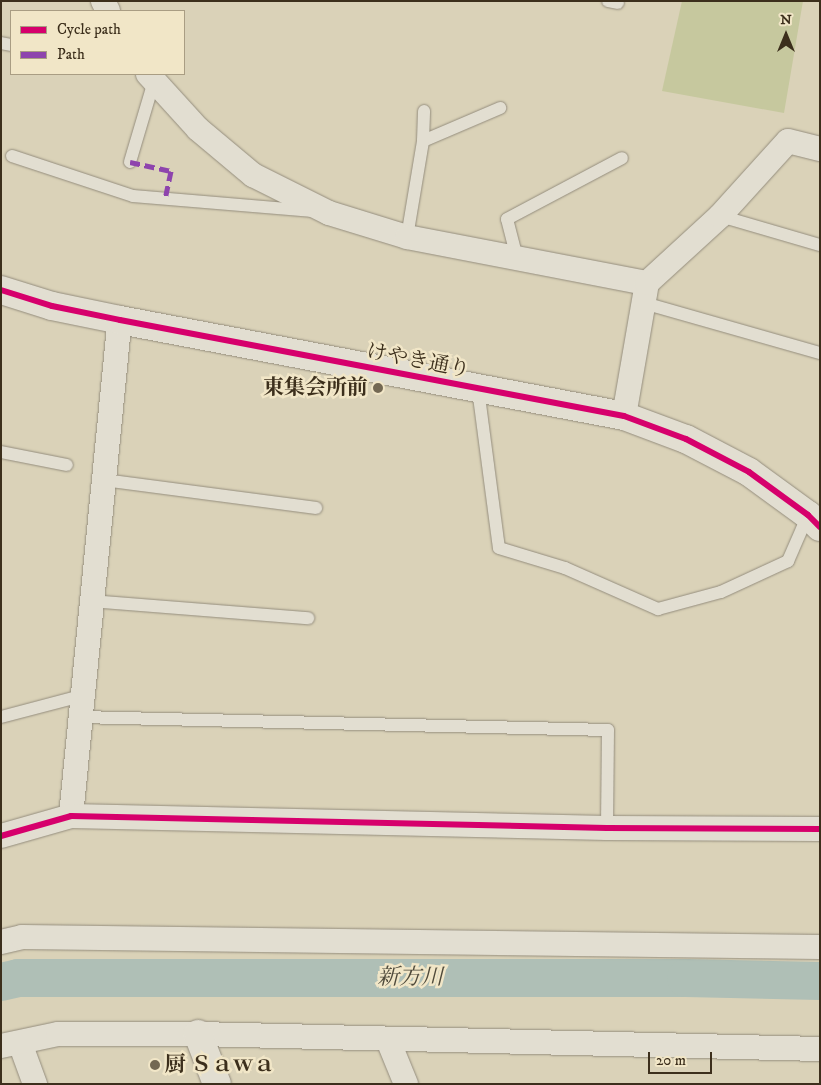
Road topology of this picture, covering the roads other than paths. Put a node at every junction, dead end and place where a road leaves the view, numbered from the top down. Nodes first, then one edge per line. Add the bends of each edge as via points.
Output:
1 (151, 77) edge
2 (500, 108) dead end
3 (424, 111) dead end
4 (423, 141) junction
5 (820, 149) edge
6 (12, 156) dead end
7 (622, 158) dead end
8 (130, 162) dead end
9 (329, 213) junction
10 (720, 216) junction
11 (407, 237) junction
12 (820, 245) edge
13 (517, 258) junction
14 (1, 290) edge
15 (645, 293) junction
16 (120, 320) junction
17 (820, 353) edge
18 (478, 389) junction
19 (624, 416) junction
20 (1, 452) edge
21 (67, 465) dead end
22 (104, 480) junction
23 (316, 508) dead end
24 (816, 514) edge
25 (90, 601) junction
26 (308, 618) dead end
27 (81, 706) junction
28 (1, 717) edge
29 (71, 816) junction
30 (607, 828) junction
31 (820, 829) edge
32 (1, 836) edge
33 (1, 942) edge
34 (820, 947) edge
35 (198, 1034) junction
36 (388, 1040) junction
37 (10, 1045) edge
38 (820, 1049) edge
39 (35, 1084) edge
40 (217, 1084) edge
41 (406, 1084) edge

1 - 8 lane
1 - 9 street via 198,129 253,175
2 - 4 lane
3 - 4 lane
4 - 11 lane
5 - 10 street via 788,140
6 - 9 lane via 133,196
7 - 13 lane via 507,219
9 - 11 street
10 - 12 lane
10 - 15 street
11 - 13 street
13 - 15 street
14 - 16 street, けやき通り via 52,306
15 - 17 lane
15 - 19 street
16 - 18 street, けやき通り
16 - 22 street
18 - 19 street, けやき通り
18 - 24 lane via 499,548 565,568 658,610 721,592 788,561
19 - 24 street, けやき通り via 686,439
20 - 21 lane
22 - 23 lane
22 - 25 street
25 - 26 lane
25 - 27 street
27 - 28 lane
27 - 29 street
27 - 30 lane via 608,730
29 - 30 street
29 - 32 street
30 - 31 street
33 - 34 street via 22,937
35 - 36 street
35 - 37 street via 58,1034
35 - 40 street
36 - 38 street
36 - 41 street
37 - 39 street

